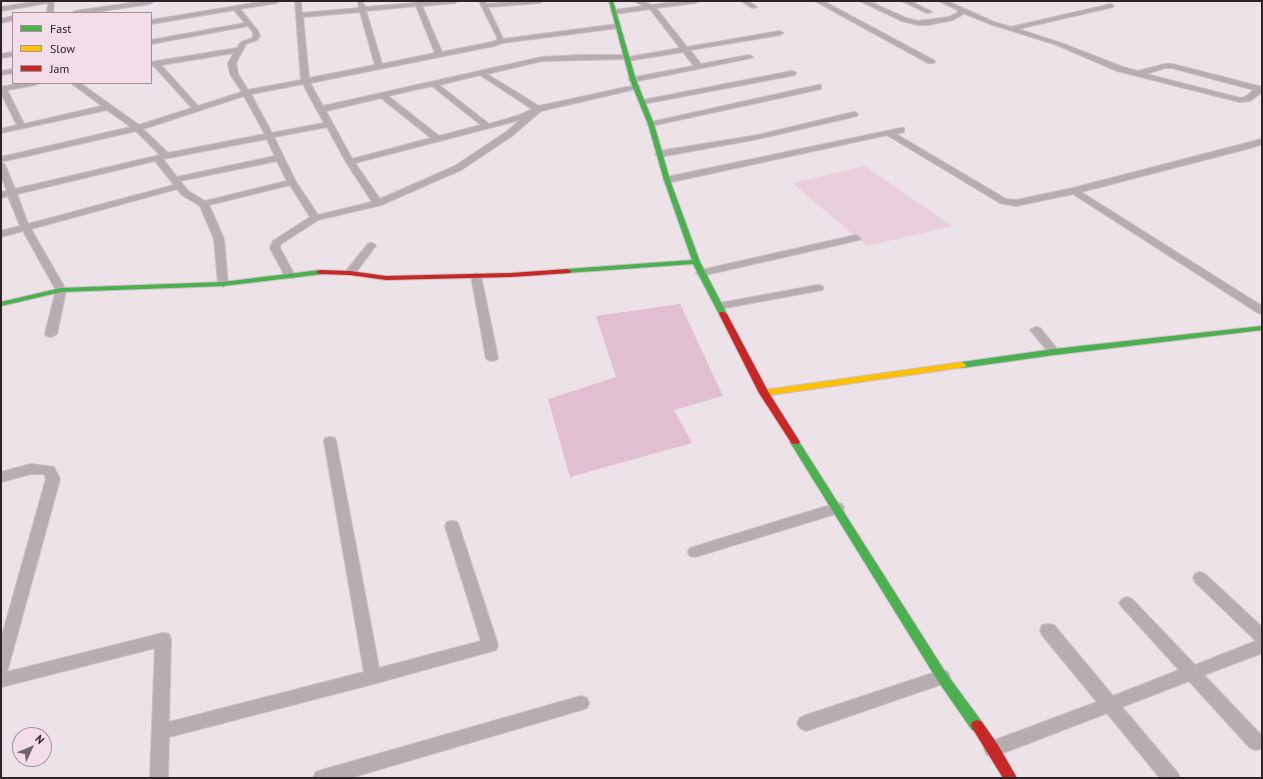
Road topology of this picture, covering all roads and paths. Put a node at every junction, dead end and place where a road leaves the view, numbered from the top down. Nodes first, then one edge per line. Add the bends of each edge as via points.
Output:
1 (51, 1) edge
2 (277, 1) edge
3 (298, 1) edge
4 (360, 1) edge
5 (455, 1) edge
6 (540, 1) edge
7 (611, 1) edge
8 (637, 1) edge
9 (696, 1) edge
10 (744, 1) edge
11 (818, 1) edge
12 (863, 1) edge
13 (905, 1) edge
14 (942, 1) edge
15 (150, 2) edge
16 (417, 3) edge
17 (483, 4) edge
18 (1111, 6) dead end
19 (652, 7) junction
20 (754, 7) dead end
21 (236, 8) junction
22 (1, 9) edge
23 (362, 9) junction
24 (961, 10) junction
25 (51, 12) edge
26 (82, 12) edge
27 (614, 12) junction
28 (929, 12) dead end
29 (300, 14) junction
30 (12, 18) edge
31 (1, 20) edge
32 (152, 22) edge
33 (250, 24) junction
34 (618, 26) junction
35 (1011, 28) junction
36 (780, 33) dead end
37 (500, 40) junction
38 (152, 42) edge
39 (685, 49) junction
40 (240, 50) junction
41 (12, 54) edge
42 (439, 54) junction
43 (1, 56) edge
44 (749, 57) dead end
45 (627, 58) junction
46 (931, 61) dead end
47 (154, 63) edge
48 (380, 66) junction
49 (699, 67) junction
50 (12, 71) edge
51 (480, 72) junction
52 (1, 73) edge
53 (792, 73) dead end
54 (1139, 74) junction
55 (305, 80) junction
56 (634, 83) junction
57 (30, 84) edge
58 (77, 84) edge
59 (434, 84) junction
60 (818, 87) dead end
61 (2, 89) edge
62 (1261, 90) edge
63 (246, 93) junction
64 (382, 95) junction
65 (643, 102) junction
66 (109, 107) junction
67 (197, 109) junction
68 (322, 109) junction
69 (538, 109) junction
70 (854, 114) dead end
71 (330, 124) junction
72 (651, 124) junction
73 (21, 126) junction
74 (488, 126) junction
75 (138, 128) junction
76 (901, 130) dead end
77 (1, 131) edge
78 (889, 133) junction
79 (269, 135) junction
80 (438, 140) junction
81 (1262, 140) edge
82 (659, 154) junction
83 (162, 157) junction
84 (280, 158) junction
85 (1, 160) edge
86 (350, 162) junction
87 (1, 165) edge
88 (667, 180) junction
89 (292, 182) junction
90 (177, 183) junction
91 (1074, 191) junction
92 (12, 192) junction
93 (1, 195) edge
94 (378, 203) junction
95 (204, 204) junction
96 (315, 218) junction
97 (25, 227) junction
98 (1, 234) edge
99 (856, 238) dead end
100 (371, 246) dead end
101 (696, 262) junction
102 (701, 272) junction
103 (350, 273) junction
104 (290, 276) junction
105 (476, 276) junction
106 (223, 284) junction
107 (818, 288) dead end
108 (61, 290) junction
109 (1, 304) edge
110 (720, 306) junction
111 (1262, 312) edge
112 (1262, 328) edge
113 (1036, 330) dead end
114 (51, 334) dead end
115 (1054, 352) junction
116 (492, 358) dead end
117 (764, 393) junction
118 (330, 441) dead end
119 (1, 477) edge
120 (837, 508) junction
121 (452, 526) dead end
122 (695, 552) dead end
123 (1200, 578) dead end
124 (1127, 603) dead end
125 (1048, 630) dead end
126 (1262, 637) edge
127 (1262, 646) edge
128 (1, 667) edge
129 (1193, 672) junction
130 (373, 677) junction
131 (942, 677) junction
132 (1, 680) edge
133 (581, 703) dead end
134 (1109, 704) junction
135 (806, 723) dead end
136 (160, 732) junction
137 (1256, 742) dead end
138 (993, 749) junction
139 (1007, 777) edge
140 (159, 778) edge
141 (322, 778) edge
142 (1171, 778) edge

1 - 22 street
1 - 25 street
2 - 21 street
3 - 29 street
4 - 23 street
5 - 16 street
6 - 17 street
7 - 27 street
8 - 19 street
9 - 19 street
10 - 20 street
11 - 46 street
12 - 24 street via 904,20 918,23 951,19 960,14
13 - 28 street
14 - 24 street
15 - 26 street
16 - 23 street
16 - 42 street
17 - 37 street
18 - 35 street
19 - 27 street
19 - 39 street
21 - 32 street
21 - 33 street
23 - 29 street
23 - 48 street
24 - 35 street
27 - 34 street
29 - 55 street
30 - 31 street
33 - 38 street
33 - 40 street via 257,36 243,44
34 - 37 street
34 - 45 street
35 - 54 street
36 - 39 street
37 - 42 street via 494,44
39 - 45 street
39 - 49 street
40 - 47 street
40 - 63 street via 231,67
41 - 43 street
42 - 48 street
44 - 49 street
45 - 51 street via 549,59
45 - 56 street
47 - 67 street
48 - 55 street
49 - 56 street
50 - 52 street
51 - 59 street
51 - 69 street
53 - 65 street
54 - 62 street via 1172,66
54 - 62 street via 1240,100 1247,99
55 - 63 street
55 - 68 street
56 - 65 street
56 - 69 street
57 - 61 street
58 - 66 street
59 - 64 street
59 - 74 street
60 - 72 street
61 - 73 street
63 - 67 street
63 - 79 street
64 - 68 street
64 - 80 street
65 - 72 street
66 - 73 street
66 - 75 street
67 - 75 street
68 - 71 street
69 - 74 street via 523,117
69 - 94 street via 509,134 458,168
70 - 82 street via 758,137
71 - 79 street
71 - 86 street
72 - 82 street
73 - 77 street
74 - 80 street
75 - 83 street
75 - 85 street
76 - 78 street
78 - 88 street
78 - 91 street via 1003,201 1016,203
79 - 83 street
79 - 84 street
80 - 86 street
81 - 91 street
82 - 88 street
83 - 90 street
83 - 92 street
84 - 89 street
84 - 90 street
86 - 94 street
87 - 92 street
88 - 101 street
89 - 95 street
89 - 96 street
90 - 95 street via 185,193
90 - 97 street
91 - 111 street
92 - 93 street
92 - 97 street
94 - 96 street
95 - 106 street via 219,239
96 - 104 street via 276,243 275,248
97 - 98 street
97 - 108 street
99 - 102 street
100 - 103 street
101 - 102 street
101 - 105 street
102 - 110 street
103 - 104 street via 322,272
103 - 105 street via 386,278
104 - 106 street
105 - 116 street
106 - 108 street
107 - 110 street
108 - 109 street
108 - 114 street
110 - 117 street
112 - 115 street
113 - 115 street
115 - 117 street
117 - 120 street
118 - 130 street
119 - 128 street via 31,469 49,470 53,479
120 - 122 street
120 - 131 street
121 - 130 street via 490,644
123 - 126 street
124 - 129 street
125 - 134 street
127 - 129 street
129 - 134 street
129 - 137 street
130 - 136 street
131 - 135 street
131 - 138 street
132 - 136 street via 163,639
133 - 141 street
134 - 138 street
134 - 142 street
136 - 140 street
138 - 139 street

